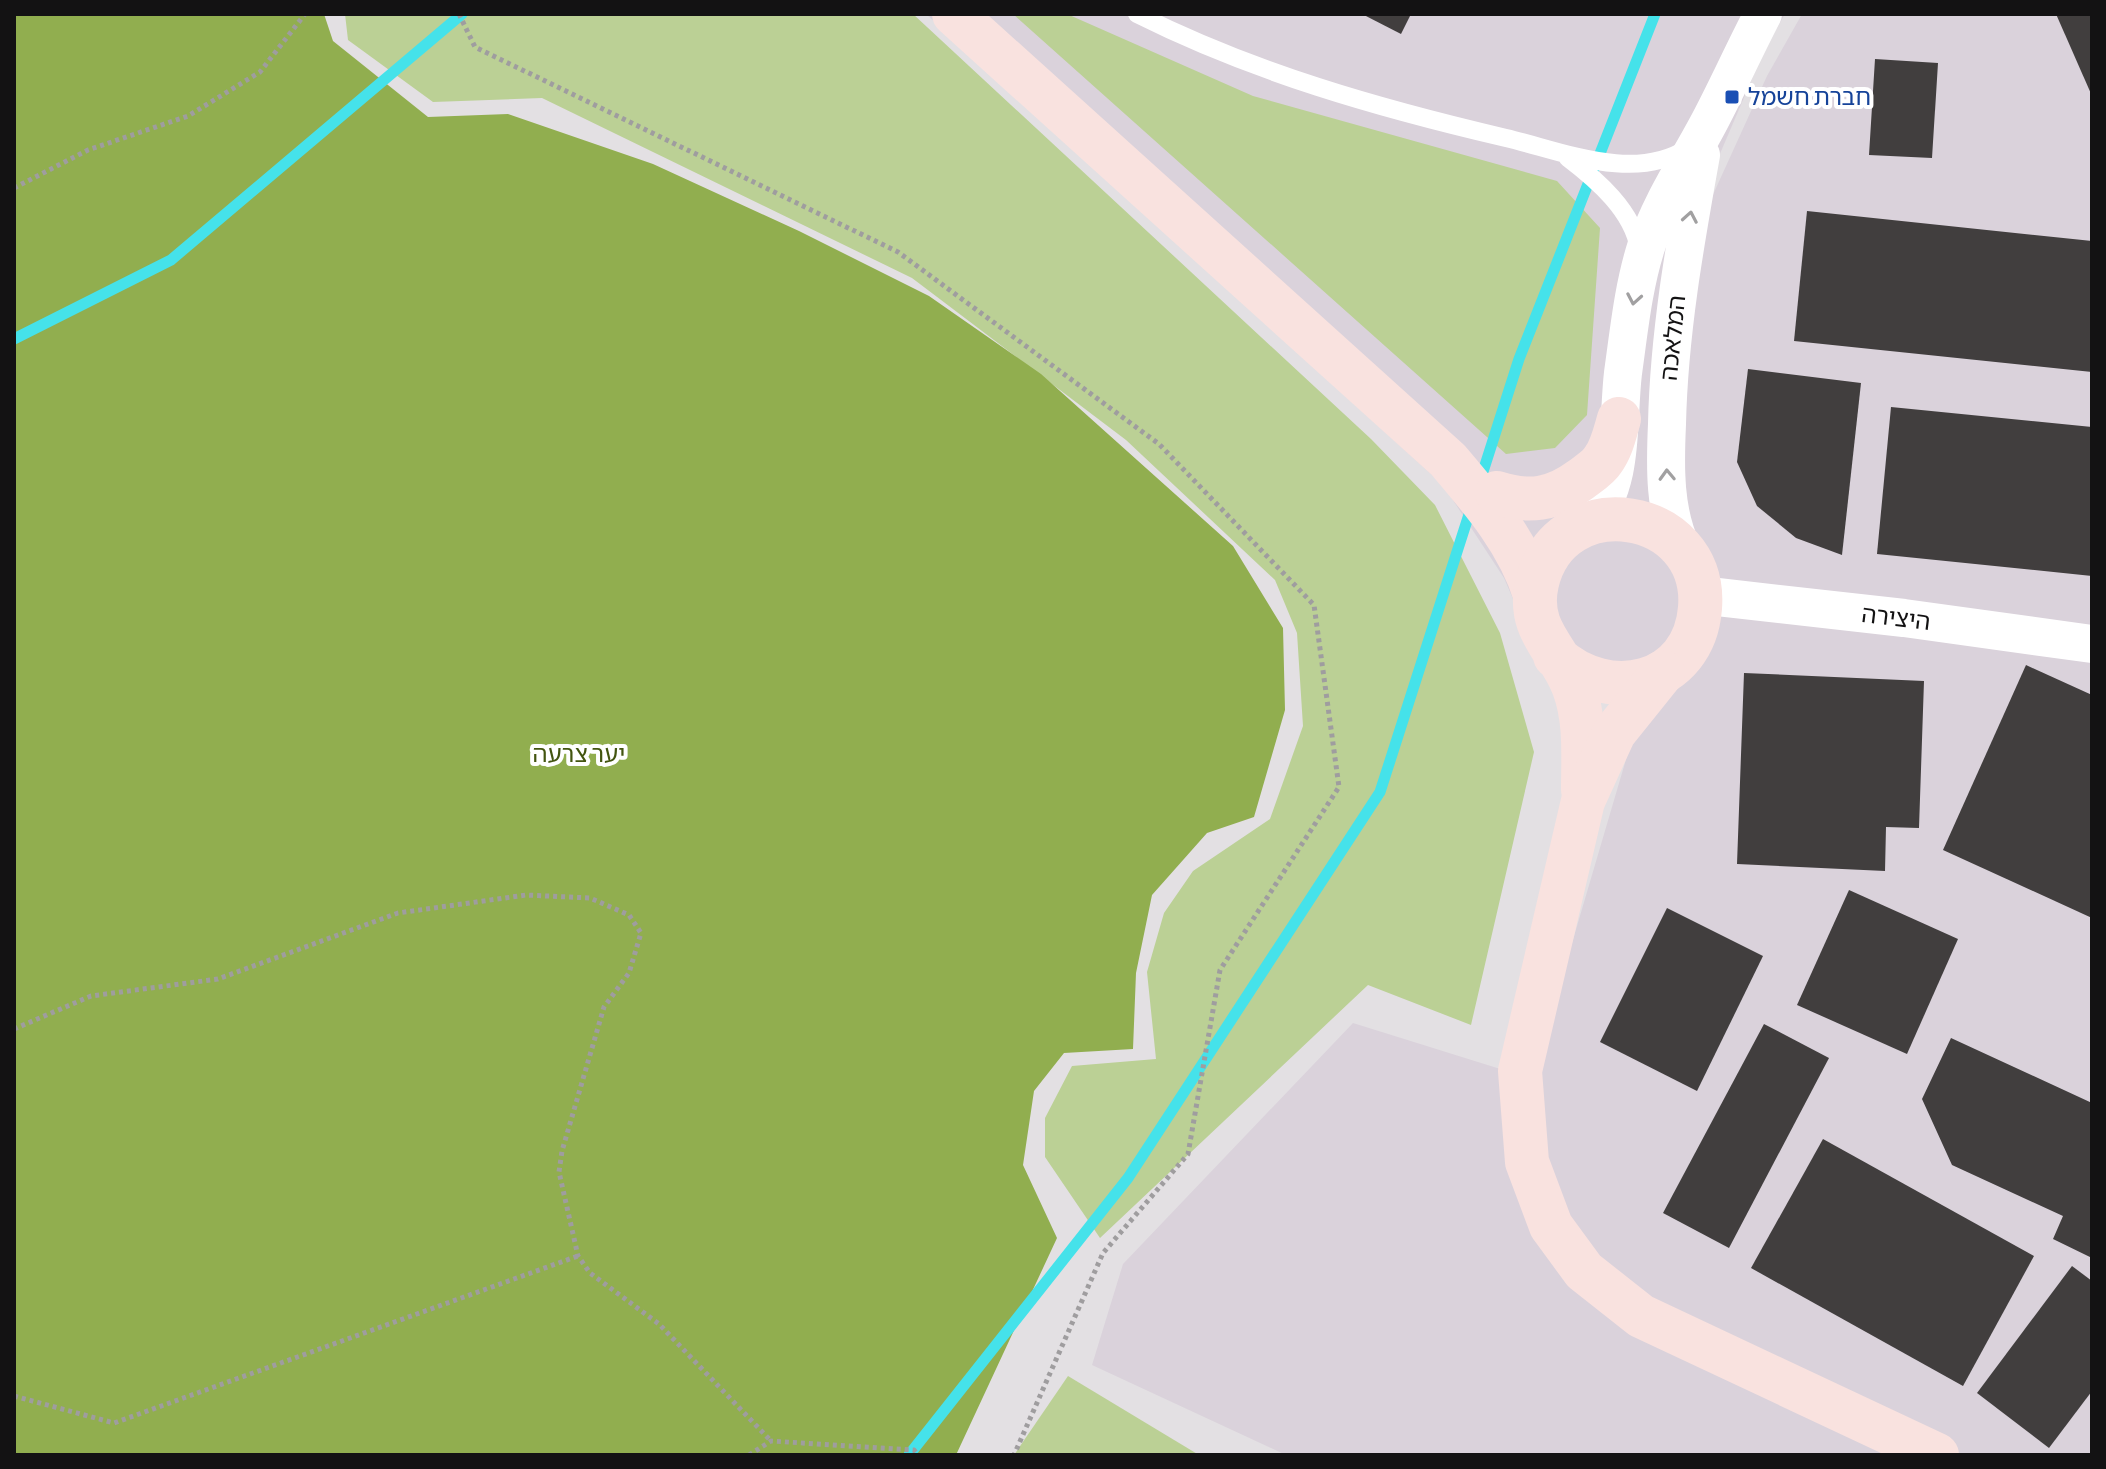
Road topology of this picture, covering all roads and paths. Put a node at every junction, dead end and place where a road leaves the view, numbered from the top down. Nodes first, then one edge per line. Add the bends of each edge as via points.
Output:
1 (305, 14) edge
2 (459, 14) edge
3 (954, 14) edge
4 (1137, 14) edge
5 (1763, 14) edge
6 (1702, 134) junction
7 (1556, 149) junction
8 (14, 188) edge
9 (1641, 261) junction
10 (1619, 419) junction
11 (1448, 460) junction
12 (1497, 493) junction
13 (1588, 524) junction
14 (1683, 551) junction
15 (1535, 595) junction
16 (1700, 595) junction
17 (2092, 644) edge
18 (1555, 656) junction
19 (1663, 672) junction
20 (1583, 801) junction
21 (14, 1029) edge
22 (578, 1256) junction
23 (14, 1396) edge
24 (771, 1441) junction
25 (749, 1455) edge
26 (918, 1455) edge
27 (1014, 1455) edge
28 (1937, 1455) edge

1 - 8 path via 260,72 188,116 88,150
2 - 27 path via 475,47 898,252 1159,444 1314,605 1339,787 1220,970 1188,1154 1103,1253
3 - 11 street
4 - 7 lane via 1305,84 1412,116
5 - 6 street, המלאכה
6 - 7 lane via 1677,155 1638,163 1596,161
6 - 9 street, המלאכה via 1661,208
14 -> 6 street, המלאכה via 1668,492 1669,371
7 - 9 lane via 1618,206 1638,241
9 -> 10 street, המלאכה
10 - 12 street via 1603,460 1572,486 1537,500
10 - 13 street, המלאכה via 1611,486
11 - 12 street
11 - 15 street via 1507,536
12 - 13 street via 1536,515
13 - 14 street via 1624,519 1647,524
13 - 15 street via 1547,558
14 - 16 street
15 - 18 street via 1542,633
16 - 17 street, היצירה
16 - 19 street via 1699,620 1689,644
18 - 19 street via 1575,672 1613,684
18 - 20 street via 1573,686 1581,714
19 - 20 street via 1614,733
20 - 28 street via 1520,1071 1527,1162 1551,1226 1584,1271 1641,1316
21 - 22 path via 91,996 218,979 398,913 526,895 590,898 629,915 641,933 629,973 604,1007 562,1151 559,1172
22 - 23 path via 114,1423
22 - 24 path via 590,1273 659,1324
24 - 25 path
24 - 26 path via 914,1450

